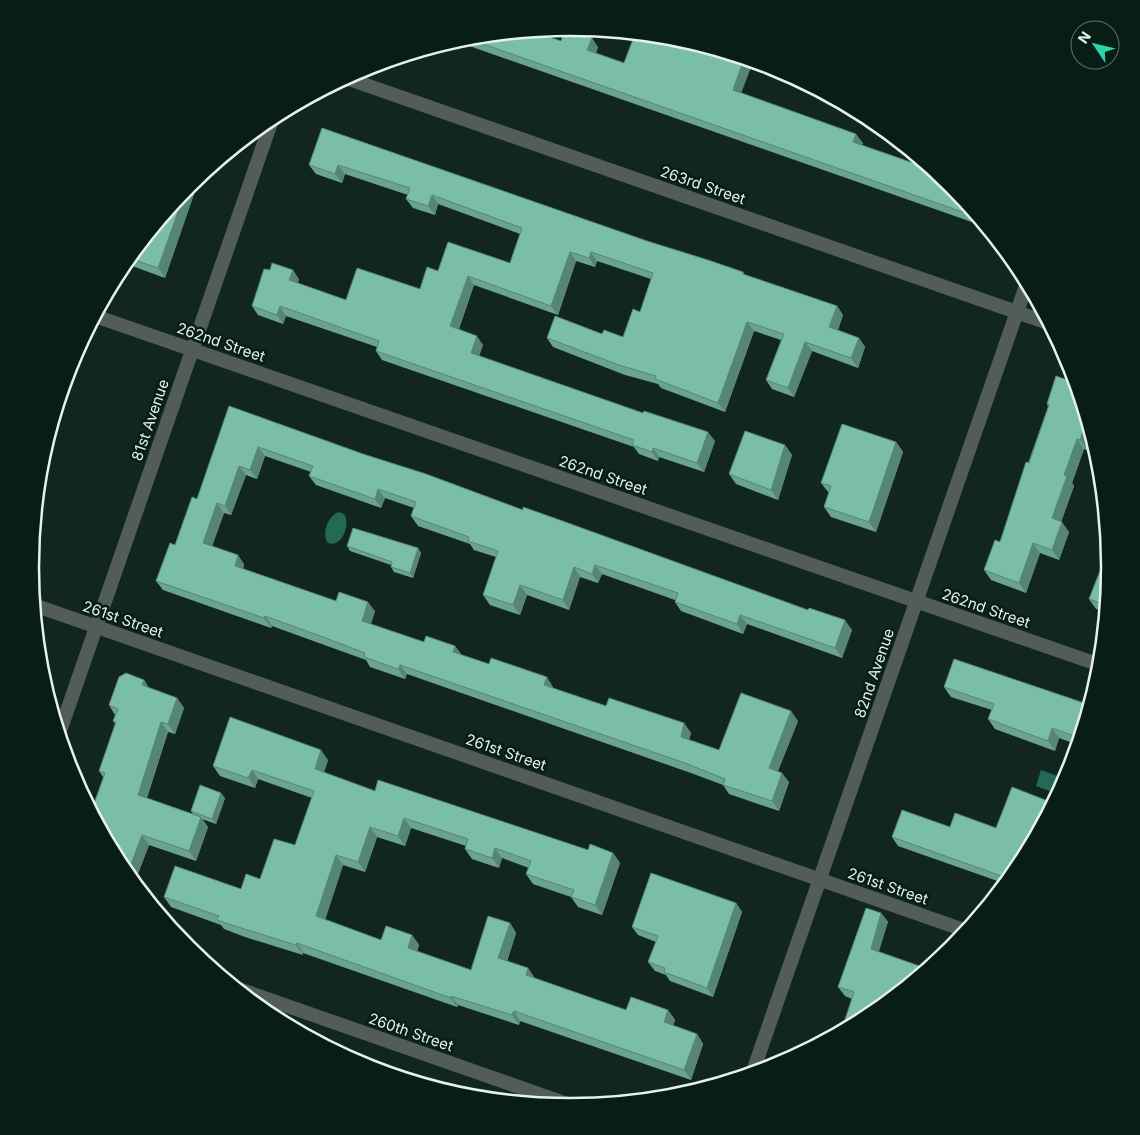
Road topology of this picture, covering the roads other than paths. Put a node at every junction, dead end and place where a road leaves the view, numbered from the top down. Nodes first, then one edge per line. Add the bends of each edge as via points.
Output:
1 (356, 82) edge
2 (269, 130) edge
3 (1025, 293) edge
4 (1018, 312) junction
5 (102, 318) edge
6 (1039, 320) edge
7 (191, 349) junction
8 (916, 601) junction
9 (40, 607) edge
10 (96, 627) junction
11 (1093, 662) edge
12 (63, 724) edge
13 (820, 879) junction
14 (959, 928) edge
15 (255, 995) edge
16 (755, 1065) edge
17 (552, 1098) edge

1 - 4 street, 263rd Street
2 - 7 street, 81st Avenue
3 - 4 street, 82nd Avenue
4 - 6 street, 263rd Street
4 - 8 street, 82nd Avenue
5 - 7 street, 262nd Street
7 - 8 street, 262nd Street
7 - 10 street, 81st Avenue
8 - 11 street, 262nd Street
8 - 13 street, 82nd Avenue
9 - 10 street, 261st Street
10 - 12 street, 81st Avenue
10 - 13 street, 261st Street
13 - 14 street, 261st Street
13 - 16 street, 82nd Avenue
15 - 17 street, 260th Street

